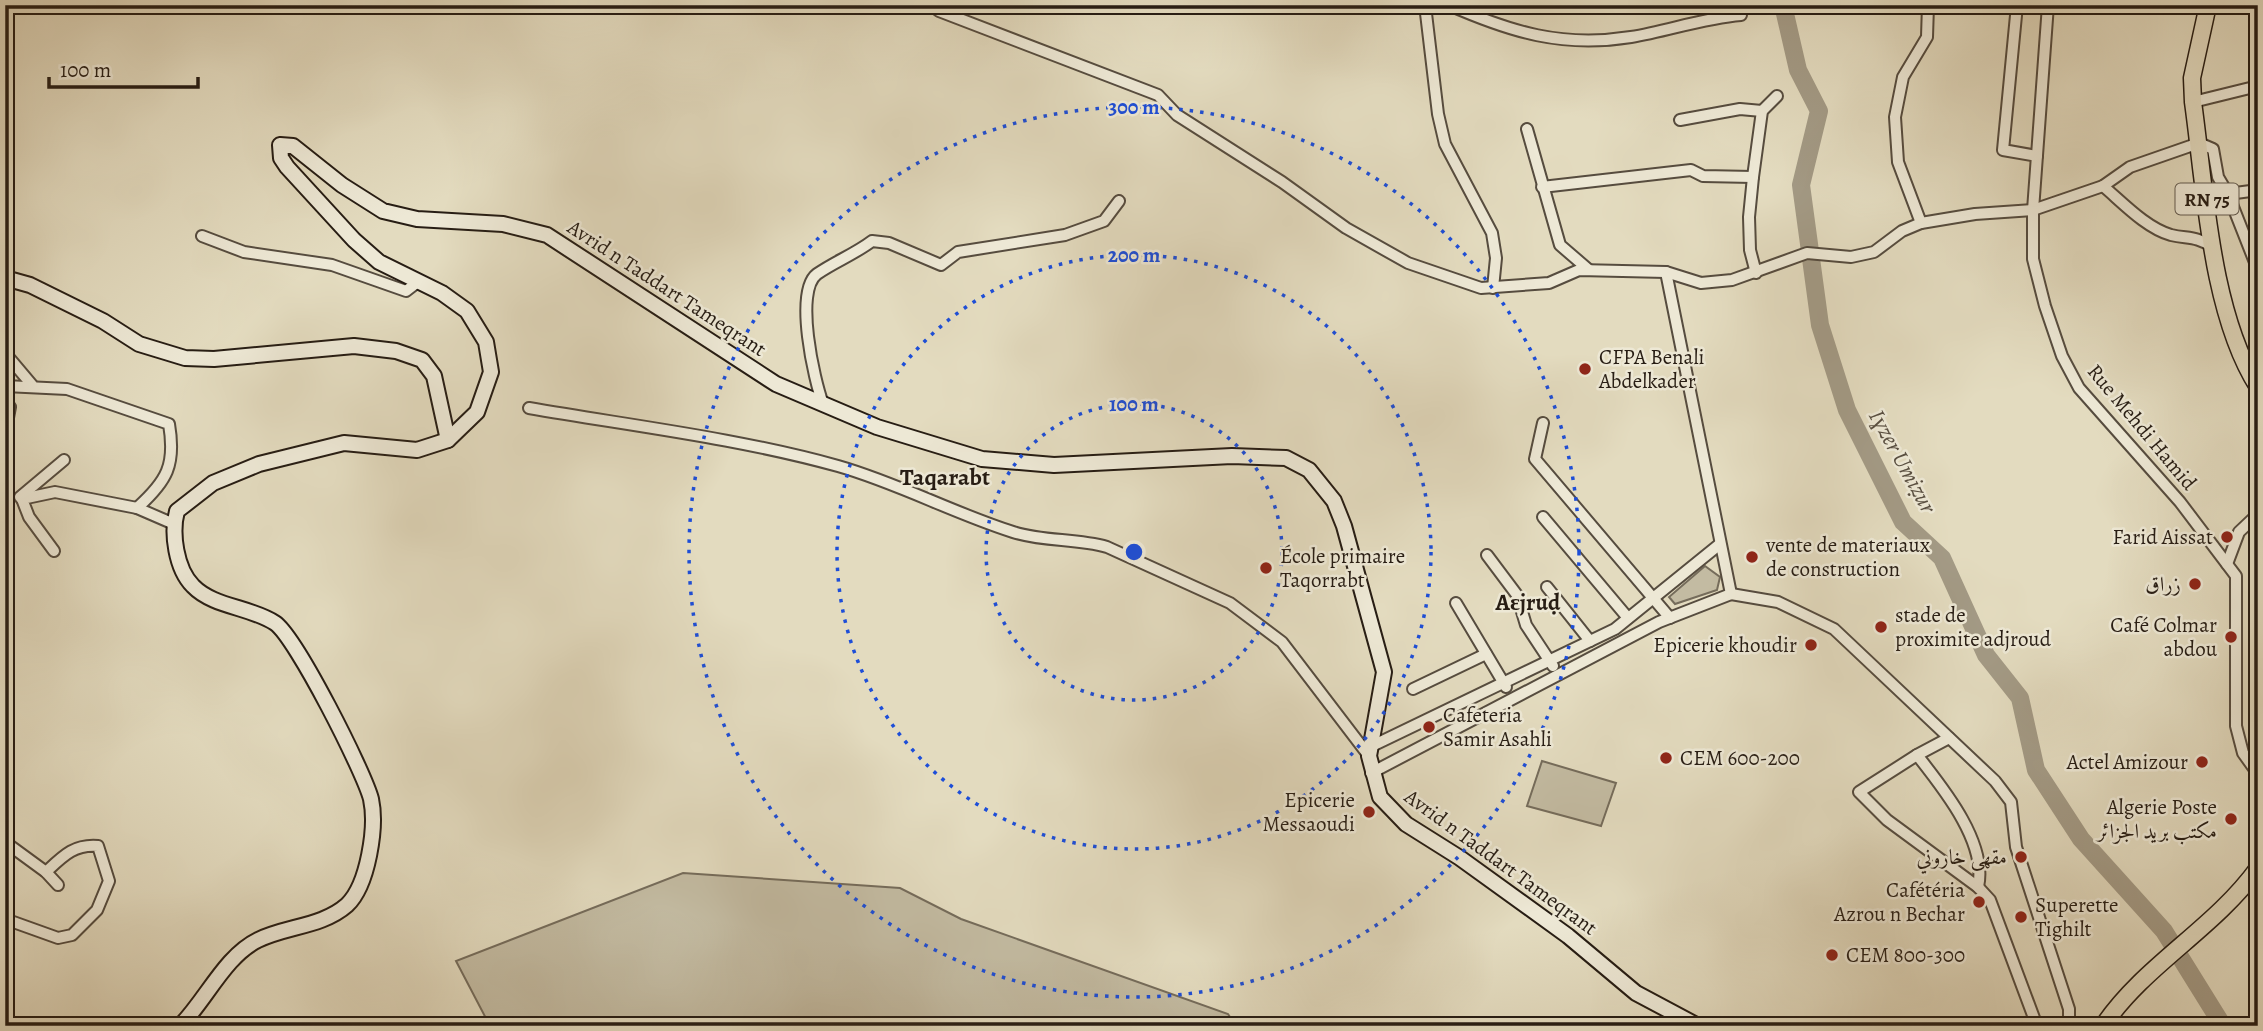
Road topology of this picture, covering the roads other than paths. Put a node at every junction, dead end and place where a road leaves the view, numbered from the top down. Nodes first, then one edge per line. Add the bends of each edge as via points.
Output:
1 (931, 5) edge
2 (1425, 5) edge
3 (1449, 5) edge
4 (1928, 5) edge
5 (2017, 5) edge
6 (2048, 5) edge
7 (2208, 5) edge
8 (1741, 15) dead end
9 (2258, 86) edge
10 (1777, 96) dead end
11 (2193, 102) junction
12 (1762, 111) junction
13 (1680, 120) dead end
14 (1527, 129) dead end
15 (2199, 143) junction
16 (2037, 156) junction
17 (1753, 177) junction
18 (2103, 186) junction
19 (1542, 187) junction
20 (2258, 190) edge
21 (2228, 194) junction
22 (1119, 201) dead end
23 (2033, 210) junction
24 (1921, 223) junction
25 (202, 236) dead end
26 (2213, 247) junction
27 (1589, 270) junction
28 (2258, 270) edge
29 (1666, 272) junction
30 (1756, 273) junction
31 (5, 278) edge
32 (419, 281) junction
33 (1493, 288) junction
34 (5, 353) edge
35 (32, 385) junction
36 (5, 386) edge
37 (2258, 387) edge
38 (5, 401) edge
39 (823, 404) junction
40 (529, 408) dead end
41 (1544, 423) dead end
42 (5, 434) edge
43 (448, 440) junction
44 (64, 460) dead end
45 (22, 499) junction
46 (137, 508) junction
47 (2258, 514) edge
48 (1543, 517) dead end
49 (174, 524) junction
50 (1720, 544) junction
51 (54, 551) dead end
52 (1487, 555) dead end
53 (2227, 564) junction
54 (1547, 587) dead end
55 (1731, 594) junction
56 (1654, 596) junction
57 (1456, 603) dead end
58 (1628, 618) junction
59 (1670, 618) junction
60 (1590, 641) junction
61 (1486, 653) junction
62 (1549, 661) junction
63 (1558, 675) junction
64 (1503, 684) junction
65 (1413, 689) dead end
66 (1513, 698) junction
67 (1950, 738) junction
68 (1371, 751) junction
69 (1917, 755) junction
70 (1371, 772) junction
71 (2258, 774) edge
72 (5, 842) edge
73 (2258, 869) edge
74 (46, 872) junction
75 (58, 886) dead end
76 (1978, 887) junction
77 (5, 919) edge
78 (2146, 981) junction
79 (180, 1026) edge
80 (1698, 1026) edge
81 (2037, 1026) edge
82 (2070, 1026) edge
83 (2103, 1026) edge
84 (2112, 1026) edge

1 - 33 street via 939,12 1158,95 1177,115 1363,238 1443,277
2 - 33 street via 1445,144 1492,233 1496,258
3 - 8 street via 1527,35 1584,41 1631,37
4 - 24 street via 1927,37 1903,77 1895,117 1898,162
5 - 16 street via 2003,150
6 - 16 street, Rue Mehdi Hamid
7 - 11 main road, RN 75 via 2192,78
9 - 11 street
10 - 12 street
11 - 15 main road, RN 75
12 - 13 street via 1740,109
12 - 17 street
14 - 19 street
15 - 18 street via 2130,167
15 - 21 street via 2213,149 2218,177
15 - 26 main road, RN 75
16 - 23 street, Rue Mehdi Hamid
17 - 19 street via 1703,176 1691,170
17 - 30 street via 1750,250
18 - 23 street
18 - 26 street via 2170,234 2199,237
19 - 27 street via 1560,245
20 - 21 street
21 - 28 street
22 - 39 street via 1104,221 1065,235 958,252 942,265 889,243 872,241 816,275 807,288 807,342
23 - 24 street
23 - 53 street, Rue Mehdi Hamid via 2033,260 2062,356 2079,388 2180,502
24 - 30 street via 1874,252 1852,257 1807,253
25 - 32 street via 244,252 332,265 406,291
26 - 37 main road, RN 75 via 2229,325
27 - 29 street
27 - 33 street via 1549,283
29 - 30 street via 1700,284
29 - 50 street
31 - 43 main road via 30,285 139,344 185,358 354,345 422,360 434,376
32 - 39 main road, Avrid n Taddart Tameqrant via 379,262 354,240 287,167 280,145 293,146 342,186 383,211 417,219 502,224 547,236 776,384
32 - 43 main road, Avrid n Taddart Tameqrant via 467,311 486,342 491,372 477,412
34 - 35 street
35 - 36 street
35 - 46 street via 67,388 169,424 174,451 162,486
38 - 42 street via 10,407
39 - 68 main road, Avrid n Taddart Tameqrant via 877,428 982,459 1054,464 1232,456 1286,458 1310,470 1334,501 1344,526 1384,672
40 - 68 street via 695,433 773,450 901,487 1012,532 1107,547 1230,603 1282,642
41 - 56 street via 1535,459
43 - 49 main road, Avrid n Taddart Tameqrant via 417,450 344,443 259,464 213,483 177,511
44 - 45 street via 20,496
45 - 46 street via 55,492
45 - 51 street
46 - 49 street
47 - 53 street via 2239,532
48 - 58 street
49 - 79 main road via 182,567 193,586 276,624 298,651 371,799 372,831 366,873 347,905 311,924 258,940 235,958
50 - 55 street
50 - 56 street
52 - 62 street via 1517,595 1526,625
53 - 71 street, Rue Mehdi Hamid via 2236,576 2238,594 2236,726 2243,753
54 - 60 street
55 - 59 street
55 - 67 street via 1778,602 1834,629
56 - 58 street
56 - 59 street
57 - 61 street
58 - 60 street
59 - 63 street
60 - 62 street
61 - 64 street
61 - 65 street
62 - 63 street
62 - 64 street
63 - 66 street
64 - 66 street
64 - 68 street
66 - 70 street
67 - 69 street
67 - 82 street via 2011,802 2016,847
68 - 70 main road, Avrid n Taddart Tameqrant
69 - 76 street via 1956,804 1982,871
69 - 76 street via 1859,792 1887,820
70 - 80 main road, Avrid n Taddart Tameqrant via 1380,797 1406,824 1569,936 1636,993
72 - 74 street
73 - 78 main road
74 - 75 street
74 - 77 street via 82,845 98,846 109,881 97,910 72,935 58,938
76 - 81 street via 1990,900
78 - 83 main road via 2123,999
78 - 84 main road

